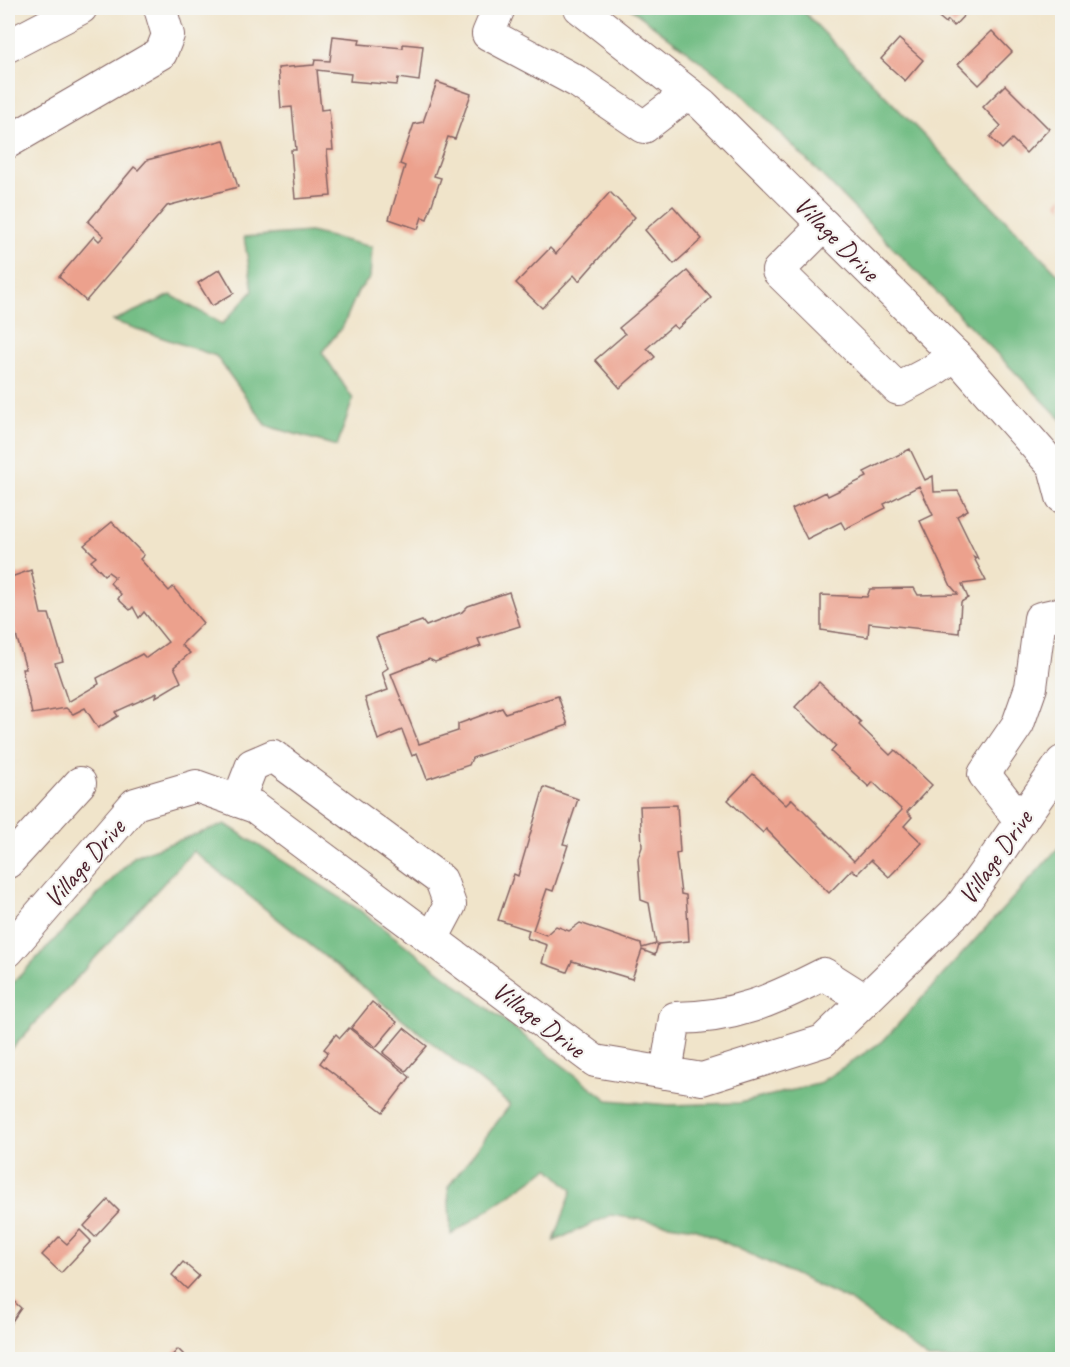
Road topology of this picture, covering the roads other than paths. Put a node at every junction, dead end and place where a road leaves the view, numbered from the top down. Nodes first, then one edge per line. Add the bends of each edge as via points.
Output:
1 (81, 8) edge
2 (160, 8) edge
3 (499, 8) edge
4 (580, 8) edge
5 (8, 46) edge
6 (688, 93) junction
7 (8, 142) edge
8 (824, 225) junction
9 (954, 355) junction
10 (1062, 497) edge
11 (1062, 614) edge
12 (1062, 762) edge
13 (80, 783) dead end
14 (238, 801) junction
15 (1021, 821) junction
16 (8, 862) edge
17 (432, 939) junction
18 (8, 951) edge
19 (865, 1000) junction
20 (666, 1073) junction

1 - 5 street
2 - 7 street via 168,34 161,53
3 - 6 street via 488,34 578,82 644,127
4 - 6 street, Village Drive
6 - 8 street, Village Drive
8 - 9 street, Village Drive
8 - 9 street via 778,271 898,389
9 - 10 street, Village Drive via 1054,467
11 - 15 street via 1040,618 1031,687 1021,715 984,774
12 - 15 street, Village Drive
13 - 16 street
14 - 17 street, Village Drive via 255,807
14 - 17 street via 252,765 273,756 441,880 450,905
14 - 18 street, Village Drive via 196,786 135,804
15 - 19 street, Village Drive via 959,909
17 - 20 street, Village Drive via 595,1061
19 - 20 street, Village Drive via 823,1041 702,1079
19 - 20 street via 824,974 765,1003 704,1018 675,1018

